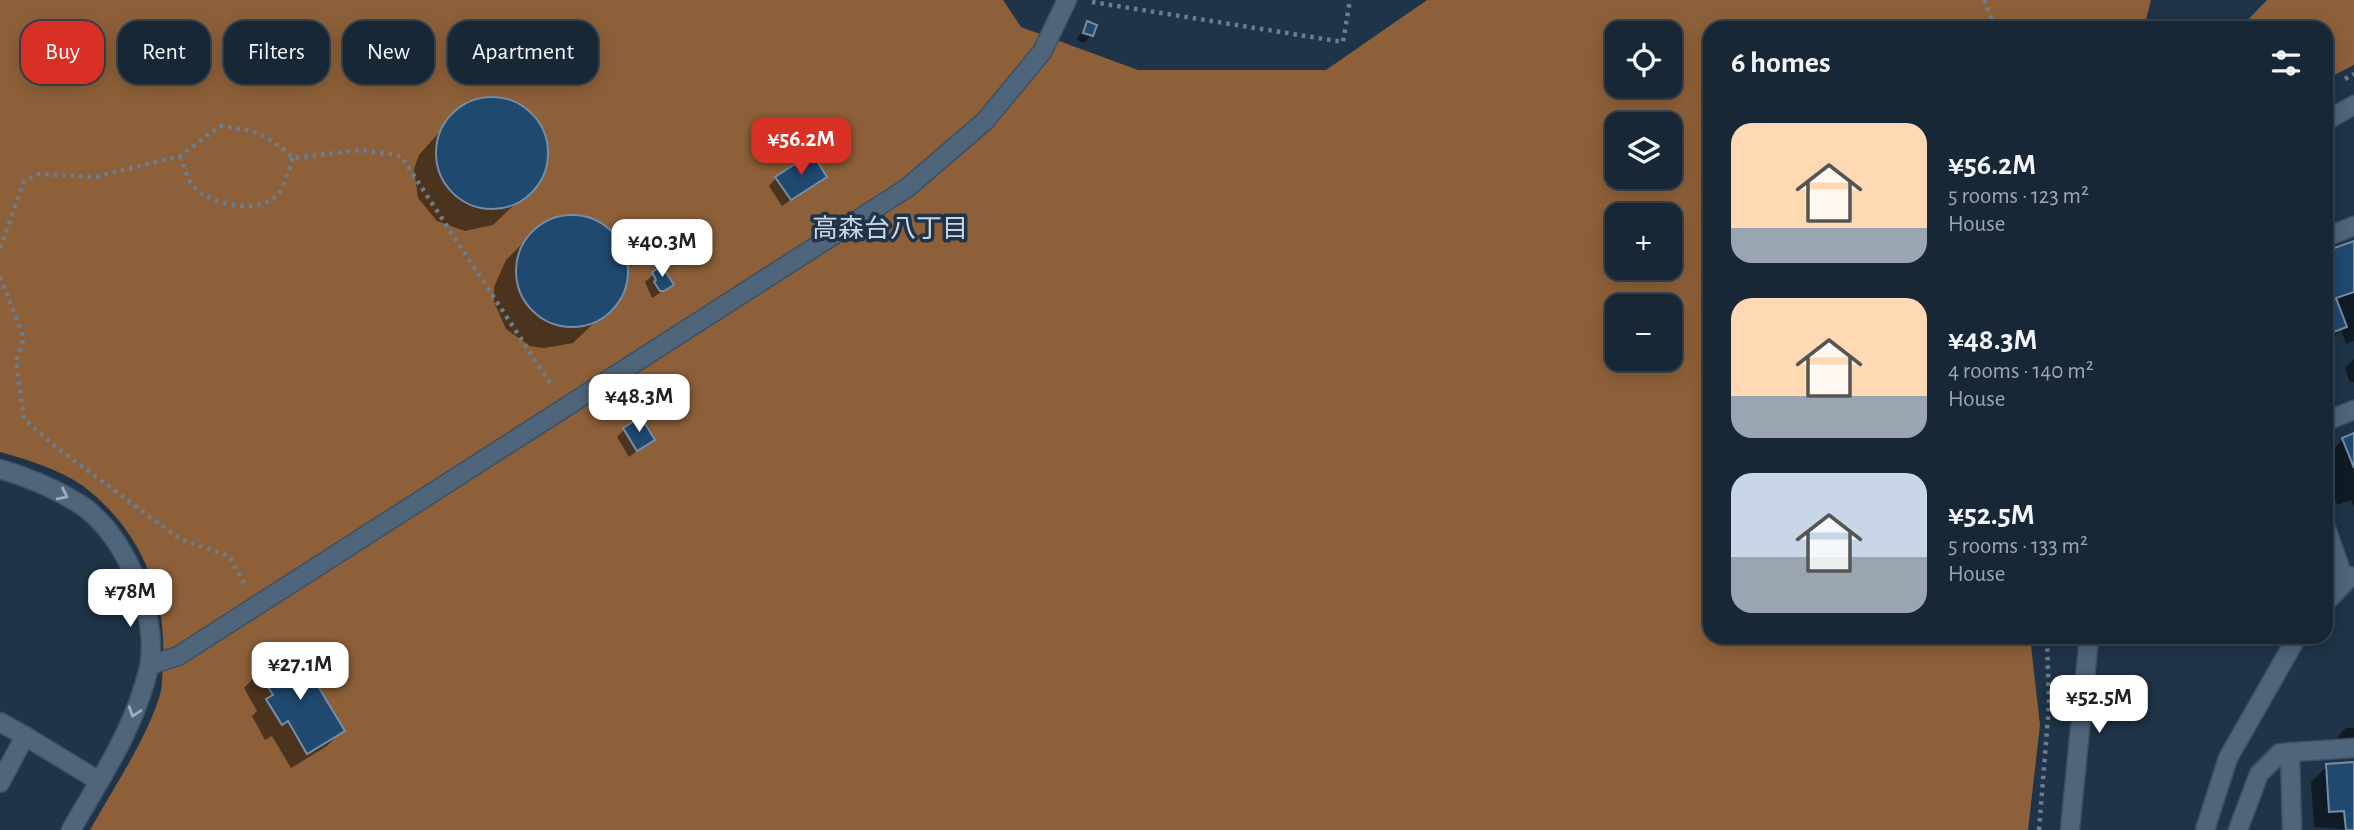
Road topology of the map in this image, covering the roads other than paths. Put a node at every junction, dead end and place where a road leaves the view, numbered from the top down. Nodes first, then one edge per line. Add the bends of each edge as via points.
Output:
1 (1067, 0) edge
2 (2354, 105) edge
3 (2333, 117) edge
4 (2354, 226) edge
5 (2333, 234) edge
6 (2354, 410) edge
7 (2333, 418) edge
8 (0, 469) edge
9 (2333, 543) edge
10 (2349, 578) edge
11 (2333, 595) edge
12 (2088, 644) edge
13 (2293, 644) edge
14 (150, 665) junction
15 (0, 722) edge
16 (25, 736) junction
17 (2354, 748) edge
18 (2290, 752) junction
19 (99, 780) junction
20 (0, 783) edge
21 (71, 830) edge
22 (2070, 830) edge
23 (2206, 830) edge
24 (2238, 830) edge
25 (2292, 830) edge

1 - 14 street via 1042,52 985,121 907,188 178,656
2 - 3 street
4 - 5 street
6 - 7 street
8 -> 14 street via 80,504 117,542 138,583 149,627
9 - 10 street
10 - 11 street
12 - 22 street
13 - 23 street via 2233,749
14 -> 19 street via 128,730
15 - 16 street
16 - 19 street
16 - 20 street
17 - 18 street
18 - 24 street via 2280,753 2259,774
18 - 25 street
19 - 21 street

